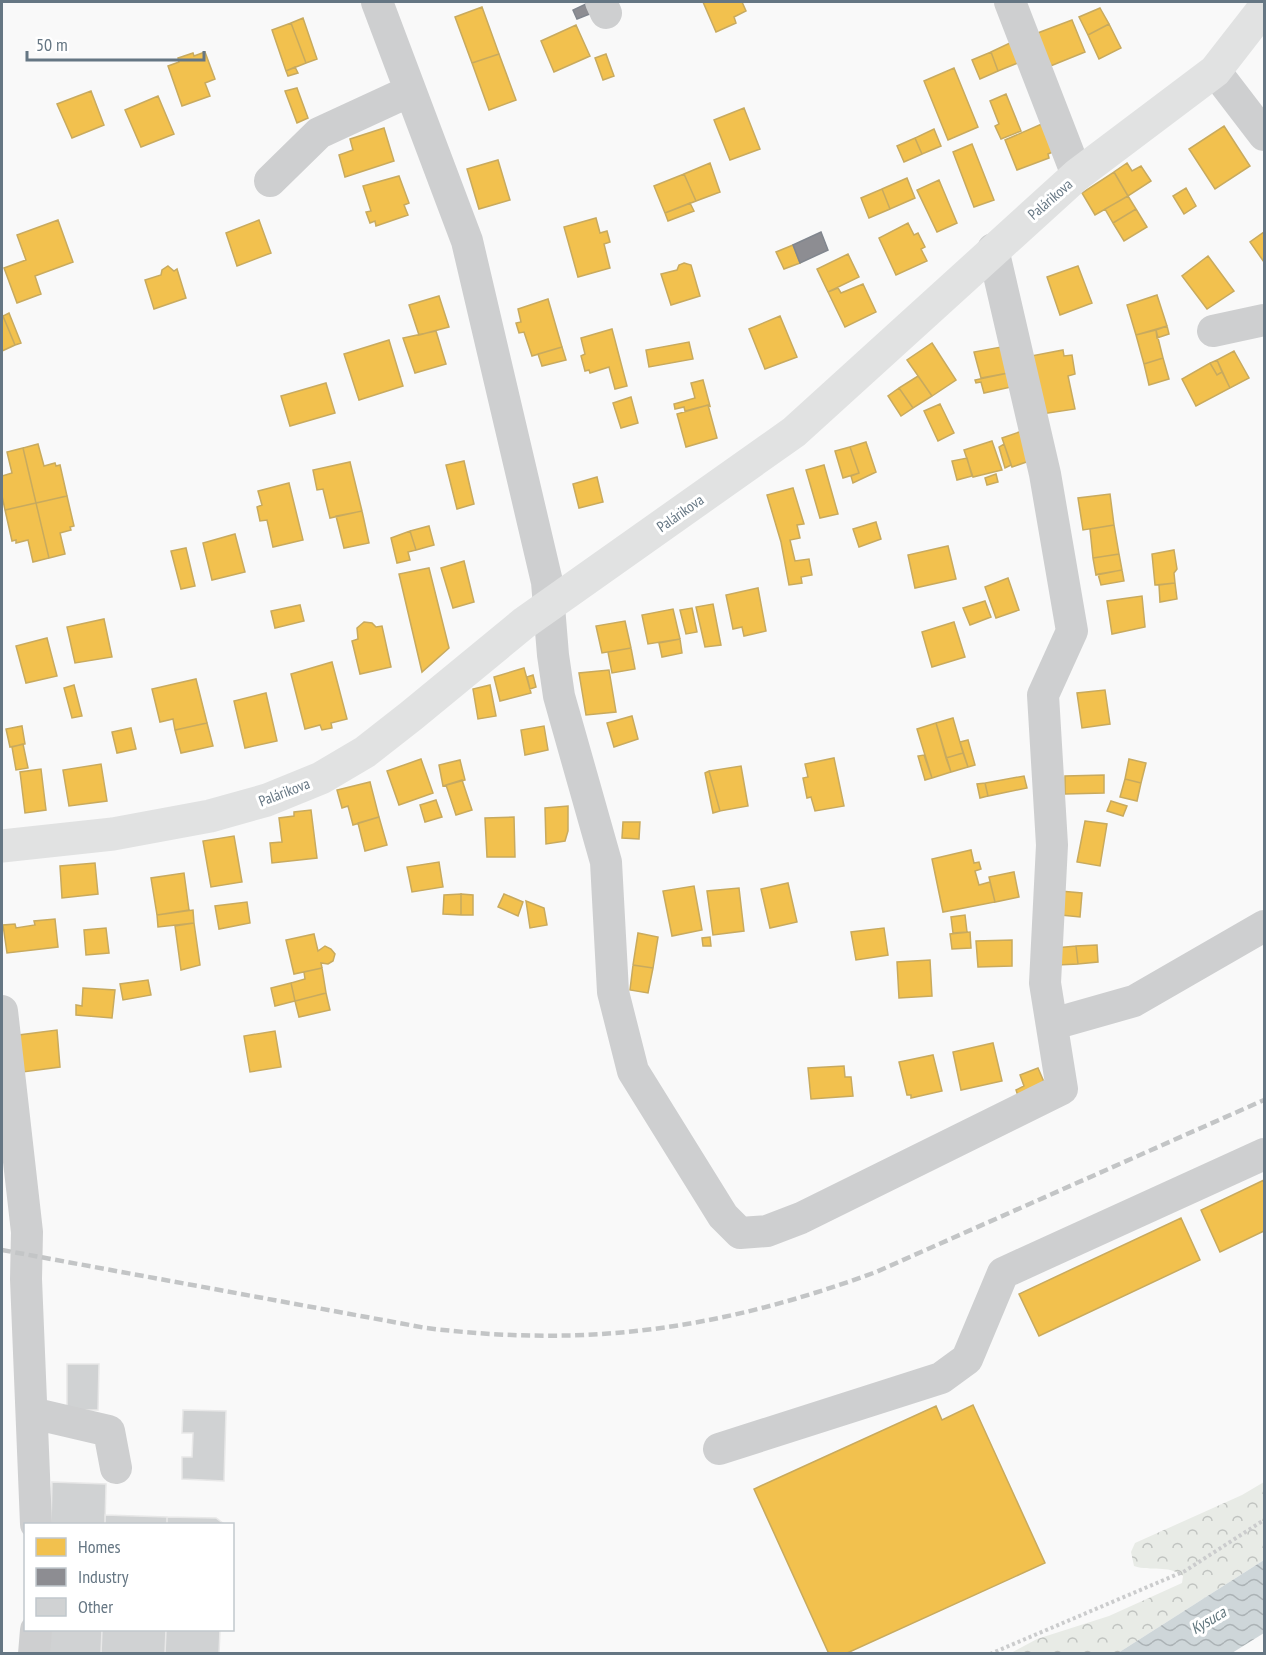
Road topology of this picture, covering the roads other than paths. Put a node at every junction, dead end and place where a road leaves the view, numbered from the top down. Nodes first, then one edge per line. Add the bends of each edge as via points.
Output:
1 (376, 2) edge
2 (1010, 2) edge
3 (1264, 8) edge
4 (1215, 71) junction
5 (410, 91) junction
6 (1264, 135) edge
7 (1077, 175) junction
8 (270, 181) dead end
9 (993, 249) junction
10 (1264, 320) edge
11 (1213, 331) dead end
12 (550, 605) junction
13 (2, 846) edge
14 (1264, 926) edge
15 (2, 1011) edge
16 (1053, 1024) junction
17 (1264, 1154) edge
18 (32, 1413) junction
19 (718, 1449) dead end
20 (116, 1468) dead end
21 (36, 1523) edge
22 (36, 1631) edge
23 (34, 1653) edge

1 - 5 street
2 - 7 street
3 - 4 main road, Palárikova
4 - 6 street
4 - 7 main road, Palárikova
5 - 8 street via 319,133
5 - 12 street via 467,241
7 - 9 main road, Palárikova
9 - 12 main road, Palárikova via 794,432
9 - 16 street via 1045,474 1072,631 1042,695 1052,845 1045,982
10 - 11 street
12 - 13 main road, Palárikova via 365,752 321,778 267,800 210,816 113,834
12 - 16 street via 559,696 606,862 613,992 633,1071 723,1216 740,1233 767,1231 801,1218 1062,1089
14 - 16 street via 1134,1001
15 - 18 street via 27,1232
17 - 19 street via 1003,1273 967,1359 941,1378
18 - 20 street via 109,1431
18 - 21 street
22 - 23 street

